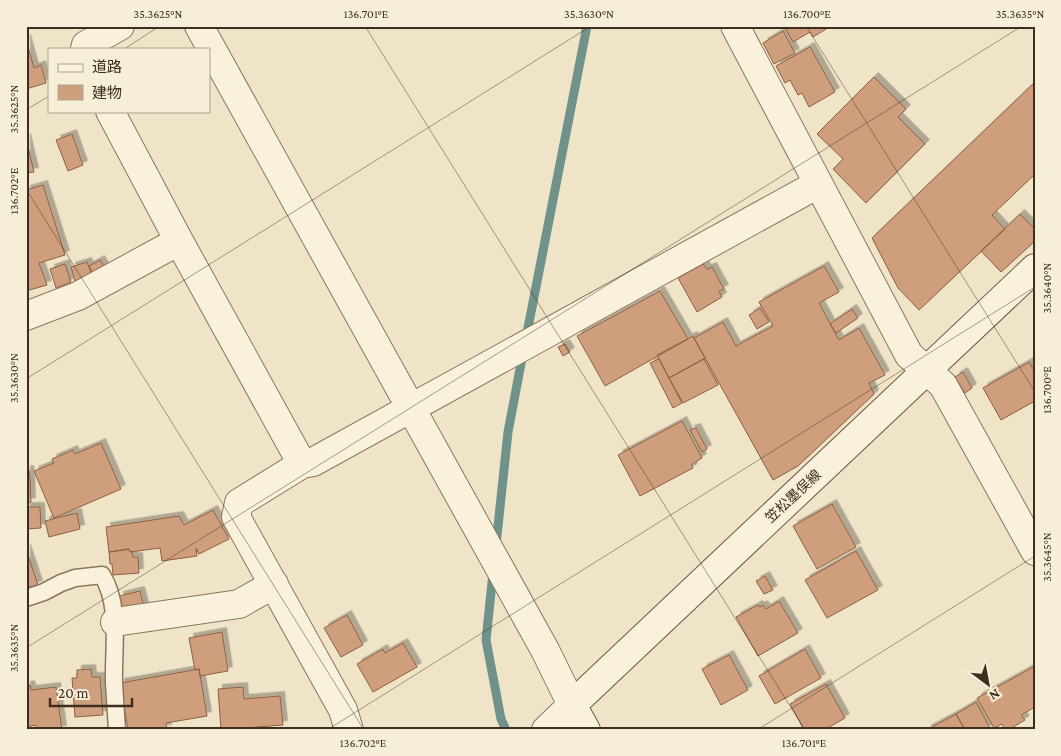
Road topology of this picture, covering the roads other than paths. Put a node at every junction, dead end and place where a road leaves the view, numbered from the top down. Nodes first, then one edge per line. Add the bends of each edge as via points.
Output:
1 (120, 26) edge
2 (199, 26) edge
3 (735, 26) edge
4 (85, 48) edge
5 (111, 112) edge
6 (818, 184) junction
7 (179, 241) junction
8 (1035, 268) edge
9 (26, 316) edge
10 (926, 370) junction
11 (411, 409) junction
12 (302, 464) junction
13 (1035, 551) edge
14 (274, 584) junction
15 (26, 598) edge
16 (115, 622) junction
17 (572, 704) junction
18 (117, 730) edge
19 (349, 730) edge
20 (546, 730) edge
21 (586, 730) edge

1 - 4 street
2 - 11 street
3 - 6 street
5 - 7 street
6 - 10 street via 909,355
6 - 11 street
7 - 9 street via 78,296
7 - 12 street
8 - 10 street, 笠松墨俣線
10 - 13 street via 943,385
10 - 17 street, 笠松墨俣線
11 - 12 street via 313,462
11 - 17 street
12 - 14 street via 239,503 236,517
14 - 16 street via 239,604
14 - 19 street via 343,710
15 - 16 lane via 75,578 102,575 107,583
16 - 18 lane
17 - 20 street, 笠松墨俣線
17 - 21 street

